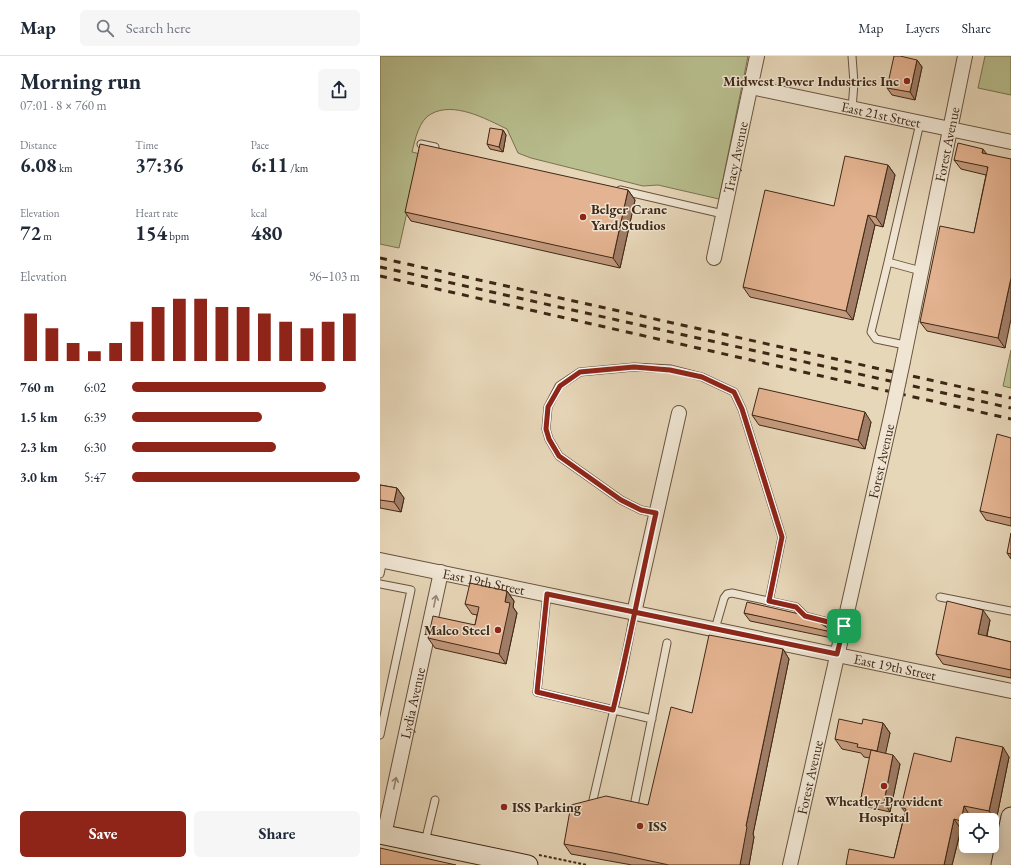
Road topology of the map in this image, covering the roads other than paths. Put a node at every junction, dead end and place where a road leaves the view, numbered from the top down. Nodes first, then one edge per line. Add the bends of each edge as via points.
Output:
1 (757, 56) edge
2 (852, 56) edge
3 (965, 56) edge
4 (750, 87) junction
5 (852, 109) junction
6 (920, 123) junction
7 (951, 130) junction
8 (1011, 142) edge
9 (420, 144) edge
10 (444, 149) edge
11 (615, 189) edge
12 (723, 214) junction
13 (714, 258) dead end
14 (888, 262) junction
15 (921, 271) junction
16 (906, 345) junction
17 (679, 413) dead end
18 (656, 513) junction
19 (381, 560) edge
20 (441, 572) junction
21 (380, 574) edge
22 (380, 584) edge
23 (547, 594) junction
24 (940, 598) dead end
25 (769, 601) junction
26 (1011, 611) edge
27 (634, 613) junction
28 (844, 626) junction
29 (715, 629) junction
30 (667, 644) dead end
31 (837, 654) junction
32 (1011, 691) edge
33 (613, 710) junction
34 (652, 719) junction
35 (380, 735) edge
36 (435, 800) dead end
37 (593, 800) edge
38 (635, 801) edge
39 (1011, 817) edge
40 (382, 834) edge
41 (425, 843) junction
42 (528, 865) edge
43 (790, 865) edge
44 (1001, 865) edge

1 - 4 street, Tracy Avenue
2 - 5 lane
3 - 7 street, Forest Avenue
4 - 5 street, East 21st Street
4 - 12 street, Tracy Avenue
5 - 6 street, East 21st Street
6 - 7 street, East 21st Street
6 - 14 lane
7 - 8 street, East 21st Street
7 - 15 street, Forest Avenue
9 - 10 lane
11 - 12 lane
12 - 13 street, Tracy Avenue
14 - 15 lane
14 - 16 lane via 871,332 876,339
15 - 16 street, Forest Avenue
16 - 28 street, Forest Avenue, bridge
17 - 18 street
18 - 25 lane via 641,510 621,500 559,456 549,439 546,429 548,407 560,386 580,372 634,367 670,370 702,377 734,392 742,409 782,537
18 - 27 street
19 - 20 street, East 19th Street
19 - 21 lane
20 - 23 street, East 19th Street
40 -> 20 street, Lydia Avenue
22 - 35 lane via 411,590
23 - 27 street, East 19th Street
23 - 33 lane via 537,692
24 - 26 lane
25 - 28 lane via 796,607 805,616
25 - 29 lane via 732,592 726,594
27 - 29 street, East 19th Street
27 - 33 lane
28 - 31 street, Forest Avenue
29 - 31 street, East 19th Street
30 - 34 lane
31 - 32 street, East 19th Street
31 - 43 street, Forest Avenue
33 - 34 lane
33 - 37 lane
34 - 38 lane
36 - 41 lane
39 - 44 main road
40 - 41 main road
41 - 42 main road

